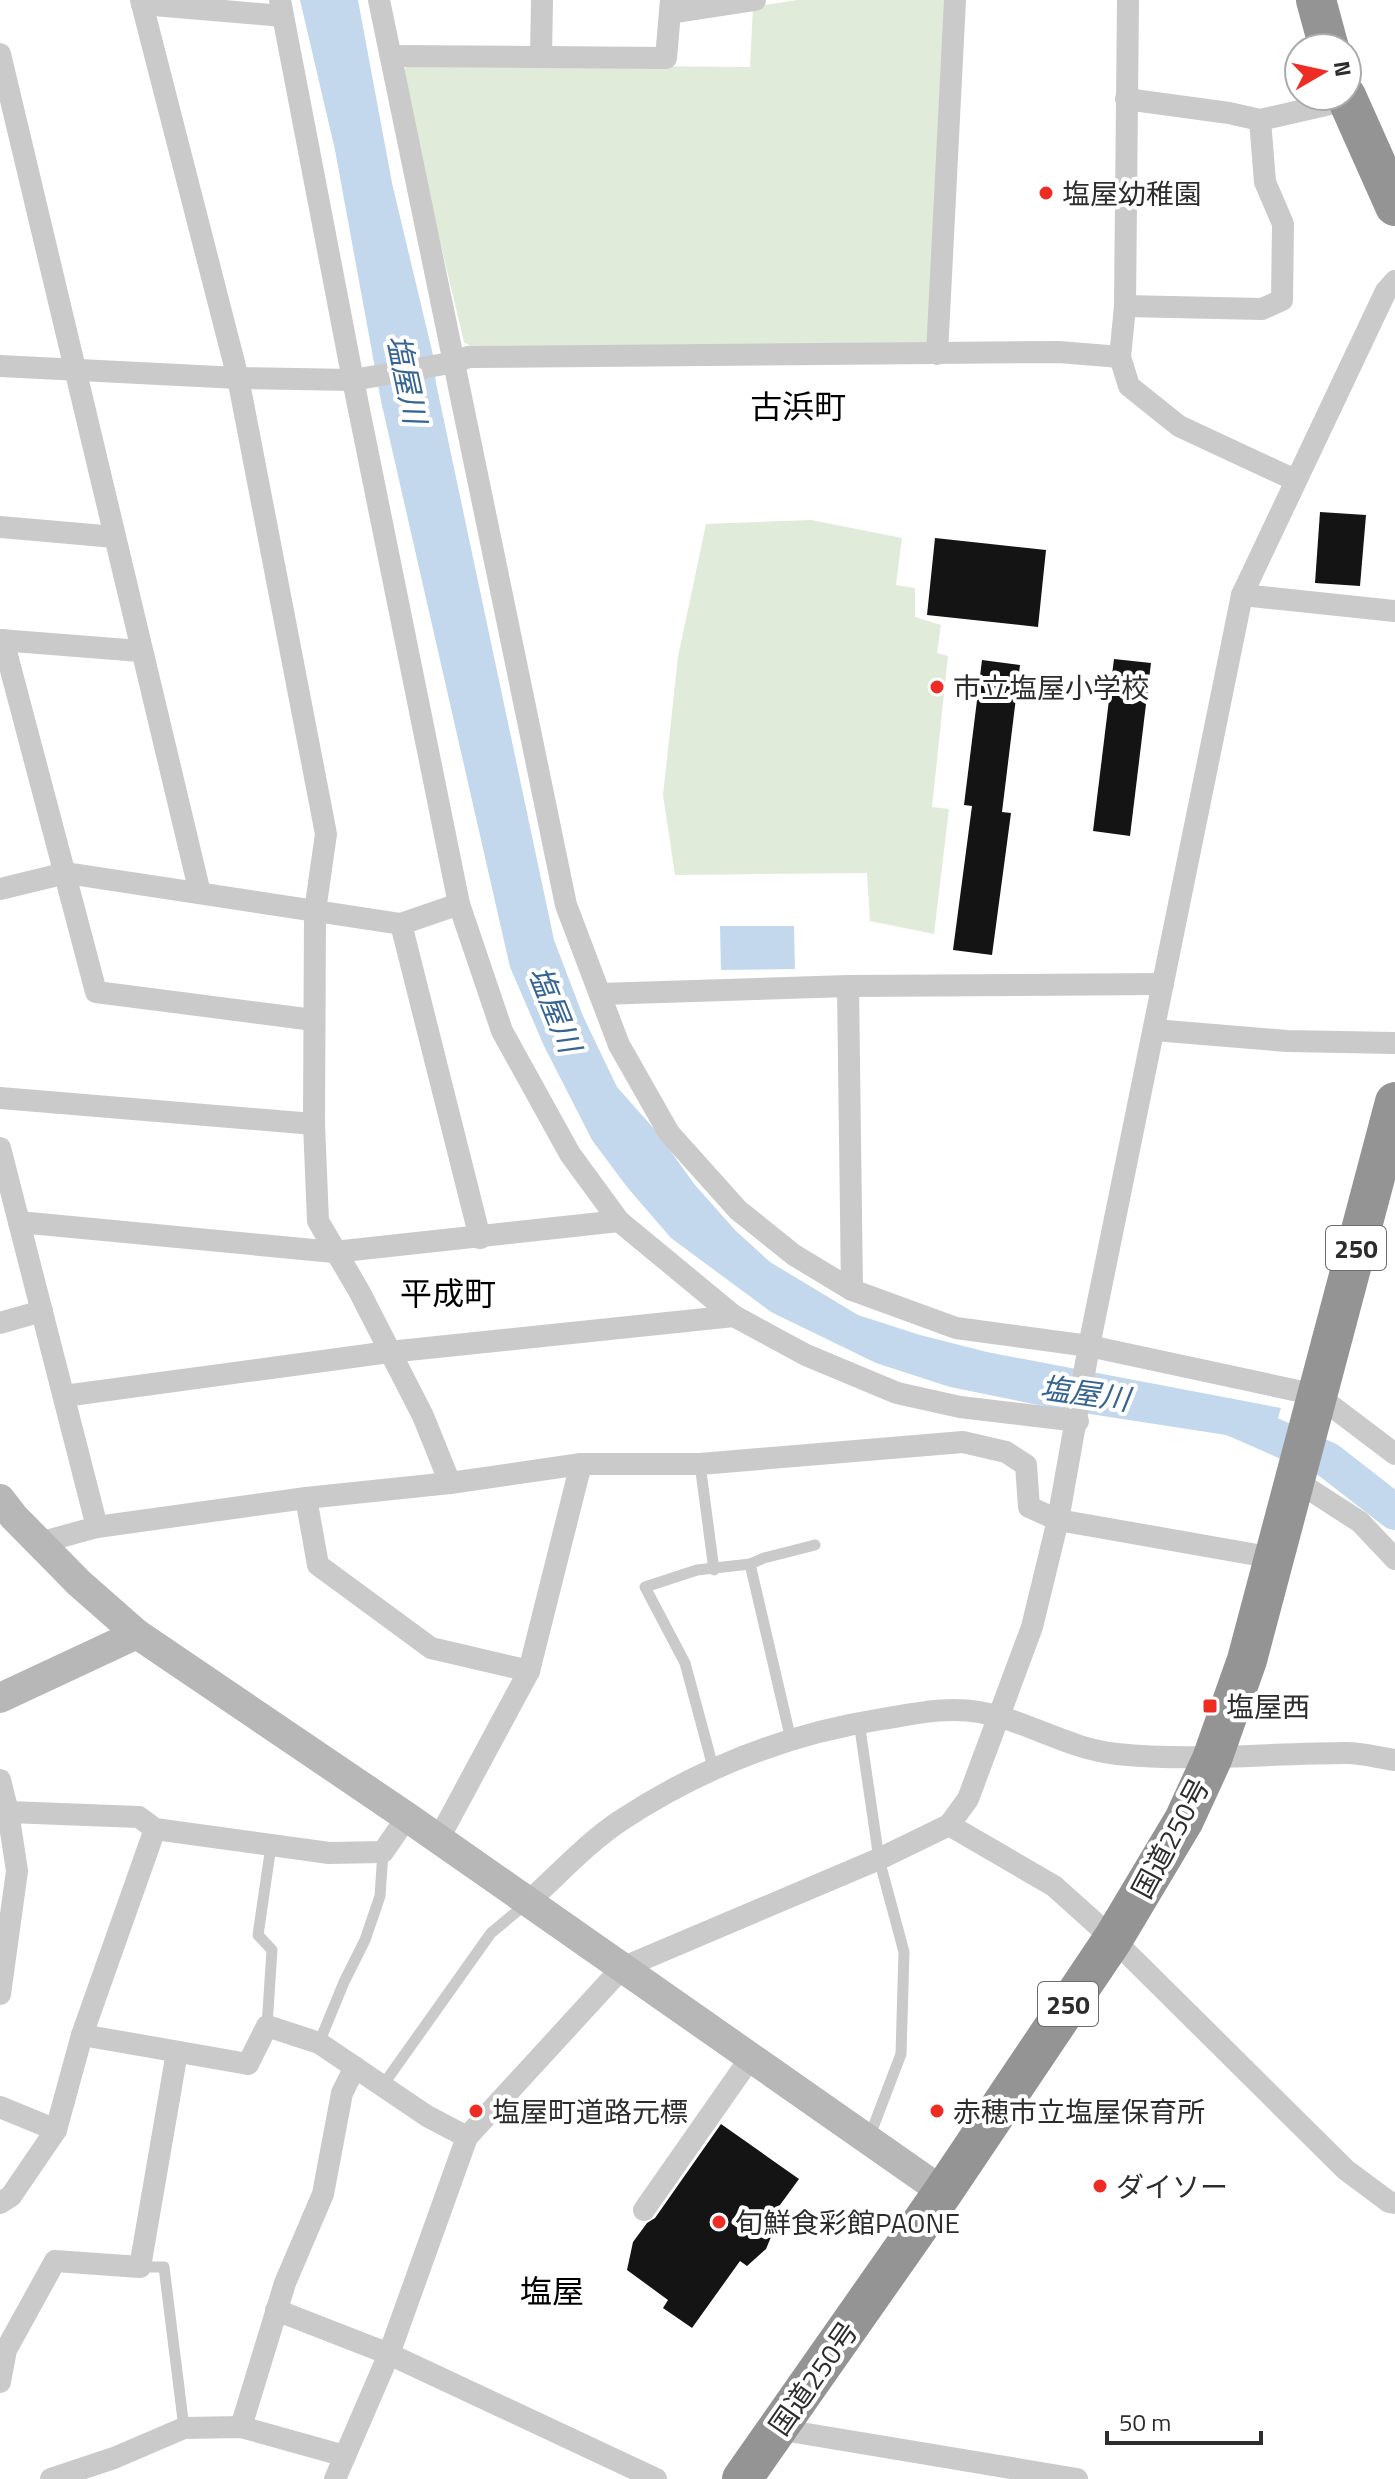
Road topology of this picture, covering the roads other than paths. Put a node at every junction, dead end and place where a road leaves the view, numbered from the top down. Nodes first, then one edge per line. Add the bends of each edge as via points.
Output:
1 (379, 0) edge
2 (542, 0) edge
3 (755, 0) edge
4 (955, 0) edge
5 (1128, 0) edge
6 (1316, 0) edge
7 (142, 2) edge
8 (670, 6) edge
9 (282, 8) edge
10 (1325, 32) edge
11 (0, 54) edge
12 (391, 56) junction
13 (541, 57) junction
14 (1126, 99) junction
15 (1292, 112) edge
16 (1353, 112) edge
17 (1260, 120) junction
18 (1395, 206) edge
19 (1395, 281) edge
20 (1125, 306) junction
21 (937, 354) junction
22 (1120, 357) junction
23 (456, 362) junction
24 (0, 366) edge
25 (78, 372) junction
26 (238, 378) junction
27 (353, 380) junction
28 (1295, 480) junction
29 (0, 527) edge
30 (115, 537) junction
31 (1242, 595) junction
32 (1395, 611) edge
33 (2, 640) edge
34 (140, 651) junction
35 (66, 873) junction
36 (0, 889) edge
37 (200, 893) junction
38 (459, 904) junction
39 (315, 911) junction
40 (401, 924) junction
41 (1163, 984) junction
42 (848, 986) junction
43 (600, 994) junction
44 (314, 1020) junction
45 (1154, 1030) junction
46 (1395, 1043) edge
47 (0, 1098) edge
48 (1395, 1102) edge
49 (314, 1124) junction
50 (0, 1148) edge
51 (619, 1221) junction
52 (19, 1222) junction
53 (480, 1238) junction
54 (334, 1252) junction
55 (852, 1290) junction
56 (42, 1311) junction
57 (734, 1316) junction
58 (0, 1323) edge
59 (1089, 1346) junction
60 (389, 1352) junction
61 (1317, 1395) junction
62 (64, 1396) junction
63 (1078, 1421) junction
64 (1395, 1454) edge
65 (581, 1464) junction
66 (700, 1464) junction
67 (1295, 1480) junction
68 (450, 1483) junction
69 (306, 1498) junction
70 (5, 1516) edge
71 (1058, 1520) junction
72 (97, 1527) junction
73 (39, 1543) junction
74 (815, 1545) dead end
75 (1274, 1558) junction
76 (1395, 1559) edge
77 (750, 1564) junction
78 (714, 1570) junction
79 (137, 1634) junction
80 (529, 1671) junction
81 (0, 1698) edge
82 (999, 1717) junction
83 (859, 1722) junction
84 (791, 1740) junction
85 (1212, 1759) junction
86 (1395, 1760) edge
87 (713, 1767) junction
88 (0, 1780) edge
89 (8, 1812) junction
90 (407, 1817) junction
91 (949, 1825) junction
92 (155, 1829) junction
93 (438, 1840) junction
94 (271, 1846) junction
95 (383, 1852) junction
96 (879, 1859) junction
97 (8, 1873) edge
98 (529, 1901) junction
99 (1113, 1939) junction
100 (622, 1968) junction
101 (0, 1994) edge
102 (267, 2026) junction
103 (82, 2035) junction
104 (319, 2043) junction
105 (177, 2052) junction
106 (751, 2057) junction
107 (355, 2067) junction
108 (383, 2085) junction
109 (0, 2107) edge
110 (56, 2130) junction
111 (467, 2137) junction
112 (869, 2138) junction
113 (943, 2192) junction
114 (0, 2203) edge
115 (1395, 2203) edge
116 (644, 2210) dead end
117 (140, 2267) junction
118 (276, 2310) junction
119 (389, 2354) junction
120 (0, 2382) edge
121 (241, 2427) junction
122 (184, 2428) junction
123 (777, 2429) junction
124 (345, 2456) junction
125 (51, 2479) edge
126 (335, 2479) edge
127 (656, 2479) edge
128 (742, 2479) edge
129 (1077, 2479) edge

1 - 12 street
2 - 13 street
3 - 8 street
4 - 21 street
5 - 14 street
6 - 10 highway
7 - 9 street
7 - 26 street
8 - 13 street via 666,58
9 - 27 street
11 - 25 street
12 - 13 street
12 - 23 street
14 - 17 street
14 - 20 street
15 - 17 street
16 - 18 highway
17 - 20 street via 1265,182 1283,224 1282,300 1262,309
19 - 28 street
20 - 22 street
21 - 22 street
21 - 23 street via 468,357
22 - 28 street via 1129,386 1179,426
23 - 27 street
23 - 43 street via 566,905
24 - 25 street
25 - 26 street
25 - 30 street
26 - 27 street
26 - 39 street via 326,834
27 - 38 street
28 - 31 street
29 - 30 street
30 - 34 street
31 - 32 street
31 - 41 street
33 - 34 street
33 - 35 street
34 - 37 street
35 - 36 street
35 - 37 street
35 - 44 street via 96,992
37 - 39 street
38 - 40 street
38 - 51 street via 502,1031 570,1154
39 - 40 street
39 - 44 street
40 - 53 street
41 - 42 street
41 - 45 street
42 - 43 street
42 - 55 street
43 - 55 street via 619,1045 669,1133 738,1210 794,1255
44 - 49 street
45 - 46 street
45 - 59 street
47 - 49 street
48 - 61 highway, 国道250号 / 250
49 - 54 street via 318,1221
50 - 52 street
51 - 53 street
51 - 57 street
52 - 54 street
52 - 56 street
53 - 54 street
54 - 60 street
55 - 59 street via 956,1328
56 - 58 street
56 - 62 street
57 - 60 street
57 - 63 street via 806,1355 897,1393 960,1407
59 - 61 street
59 - 63 street
60 - 62 street
60 - 68 street
61 - 64 street
61 - 67 highway, 国道250号 / 250
62 - 72 street
63 - 71 street
65 - 66 street
65 - 68 street
65 - 80 street
66 - 71 street via 963,1442 1006,1452 1026,1465 1029,1507
66 - 78 lane
67 - 75 highway, 国道250号 / 250
67 - 76 street via 1360,1522
68 - 69 street
69 - 72 street
69 - 80 street via 318,1565 431,1648
70 - 73 street
71 - 75 street
71 - 82 street via 1032,1627
72 - 73 street
73 - 79 street
74 - 77 lane
75 - 85 highway, 国道250号 / 250 via 1247,1660
77 - 78 lane
77 - 84 lane
78 - 87 lane via 697,1570 645,1587 685,1663
79 - 81 street
79 - 90 street
80 - 93 street
82 - 83 street via 953,1710
82 - 85 street via 1115,1754
82 - 91 street via 968,1799
83 - 84 street
83 - 96 lane
84 - 87 street
85 - 86 street via 1350,1753
85 - 99 highway, 国道250号 / 250 via 1158,1866
87 - 98 street via 617,1823
88 - 89 street
89 - 92 street via 139,1817
89 - 97 street
90 - 93 street
90 - 95 street
91 - 96 street
91 - 99 street via 1054,1886
92 - 94 street
92 - 103 street
93 - 98 street
94 - 95 street
94 - 102 lane via 258,1935 272,1950
95 - 104 lane via 380,1896
96 - 100 street
96 - 112 lane via 904,1952 901,2054
97 - 101 street
98 - 100 street
98 - 108 lane via 491,1933
99 - 113 highway, 国道250号 / 250
99 - 115 street via 1346,2170
100 - 106 street
100 - 111 street
102 - 104 street
102 - 105 street via 248,2064
103 - 105 street
103 - 110 street
104 - 107 street
105 - 117 street
106 - 112 street
106 - 116 street
107 - 108 street
107 - 118 street via 342,2093 323,2194
108 - 111 street
109 - 110 street
110 - 114 street via 11,2196
111 - 119 street
112 - 113 street
113 - 123 highway, 国道250号 / 250
117 - 120 street via 55,2261 6,2350
117 - 122 lane via 164,2267
118 - 119 street
118 - 121 street
119 - 124 street
119 - 127 street
121 - 122 street
121 - 124 street
122 - 125 street
123 - 128 highway, 国道250号 / 250
123 - 129 street
124 - 126 street

